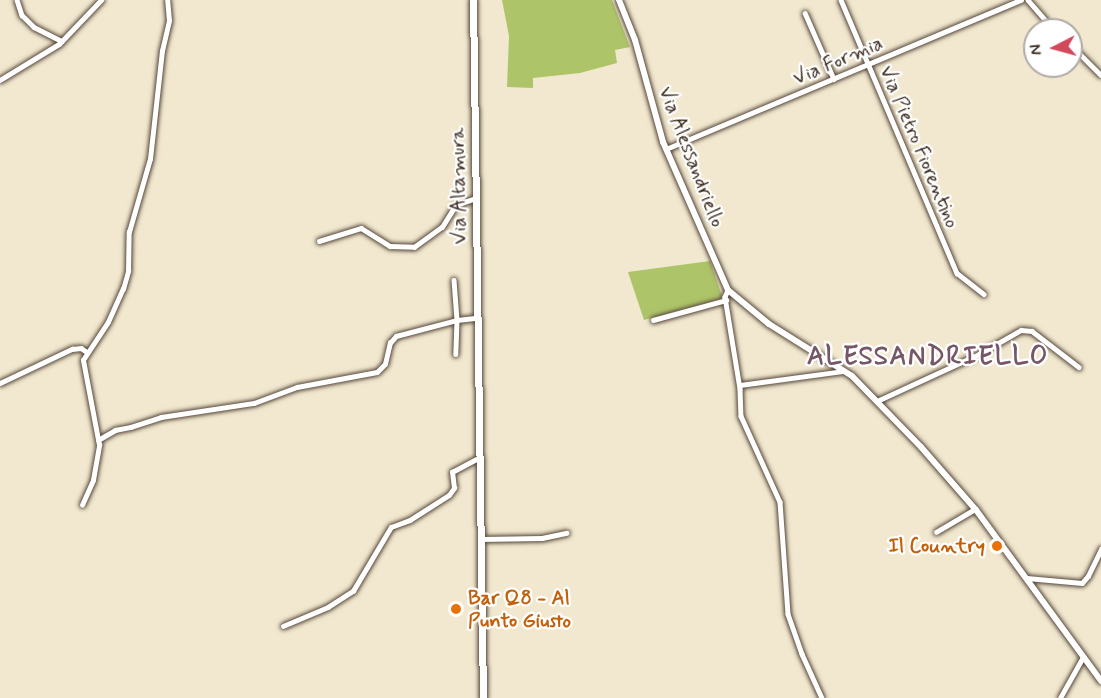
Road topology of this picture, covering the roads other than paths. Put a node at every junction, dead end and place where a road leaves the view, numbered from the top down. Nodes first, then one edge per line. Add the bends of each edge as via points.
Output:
1 (17, 0) edge
2 (100, 0) edge
3 (167, 0) edge
4 (473, 0) edge
5 (619, 0) edge
6 (841, 0) edge
7 (1021, 0) edge
8 (1028, 0) edge
9 (805, 13) dead end
10 (1044, 18) edge
11 (62, 42) junction
12 (1083, 57) edge
13 (868, 64) junction
14 (1101, 75) edge
15 (834, 79) junction
16 (0, 80) edge
17 (666, 149) junction
18 (476, 198) junction
19 (319, 241) dead end
20 (454, 280) dead end
21 (728, 290) junction
22 (984, 294) dead end
23 (726, 300) junction
24 (477, 318) junction
25 (457, 320) junction
26 (653, 320) dead end
27 (87, 352) junction
28 (456, 354) dead end
29 (1079, 367) dead end
30 (845, 371) junction
31 (0, 383) edge
32 (740, 386) junction
33 (877, 401) junction
34 (98, 440) junction
35 (480, 457) junction
36 (82, 504) dead end
37 (975, 509) junction
38 (936, 532) dead end
39 (566, 533) dead end
40 (481, 539) junction
41 (1101, 549) edge
42 (1027, 578) junction
43 (283, 626) dead end
44 (1083, 657) junction
45 (1101, 681) edge
46 (483, 698) edge
47 (822, 698) edge
48 (1060, 698) edge

1 - 11 street via 22,15 34,27
2 - 11 street
3 - 27 street via 169,21 151,148 129,232 128,271 108,322
4 - 18 main road, Via Altamura
5 - 17 street, Via Alessandriello via 635,40
6 - 13 street, Via Pietro Fiorentino
7 - 13 street, Via Formia
8 - 10 street
9 - 15 street
11 - 16 street
12 - 14 street
13 - 15 street, Via Formia
13 - 22 street, Via Pietro Fiorentino via 957,273
15 - 17 street, Via Formia
17 - 21 street, Via Alessandriello
18 - 19 street via 456,205 442,227 414,247 390,246 362,228
18 - 24 main road, Via Altamura
20 - 25 street
21 - 23 street
21 - 30 street via 769,324
23 - 26 street
23 - 32 street
24 - 25 street
24 - 35 main road, Via Altamura
25 - 28 street
25 - 34 street via 396,336 390,343 385,364 377,372 291,389 254,403 160,417 115,430
27 - 31 street via 72,349
27 - 34 street via 83,367
29 - 33 street via 1032,331 1021,330
30 - 32 street
30 - 33 street
32 - 47 street via 743,420 780,502 790,621
33 - 37 street
34 - 36 street via 93,480
35 - 40 main road, Via Altamura
35 - 43 street via 452,472 454,488 449,495 410,520 391,527 353,591 328,607
37 - 38 street
37 - 42 street
39 - 40 street via 542,538
40 - 46 main road, Via Altamura
41 - 42 street via 1082,583
42 - 44 street
44 - 45 street
44 - 48 street

